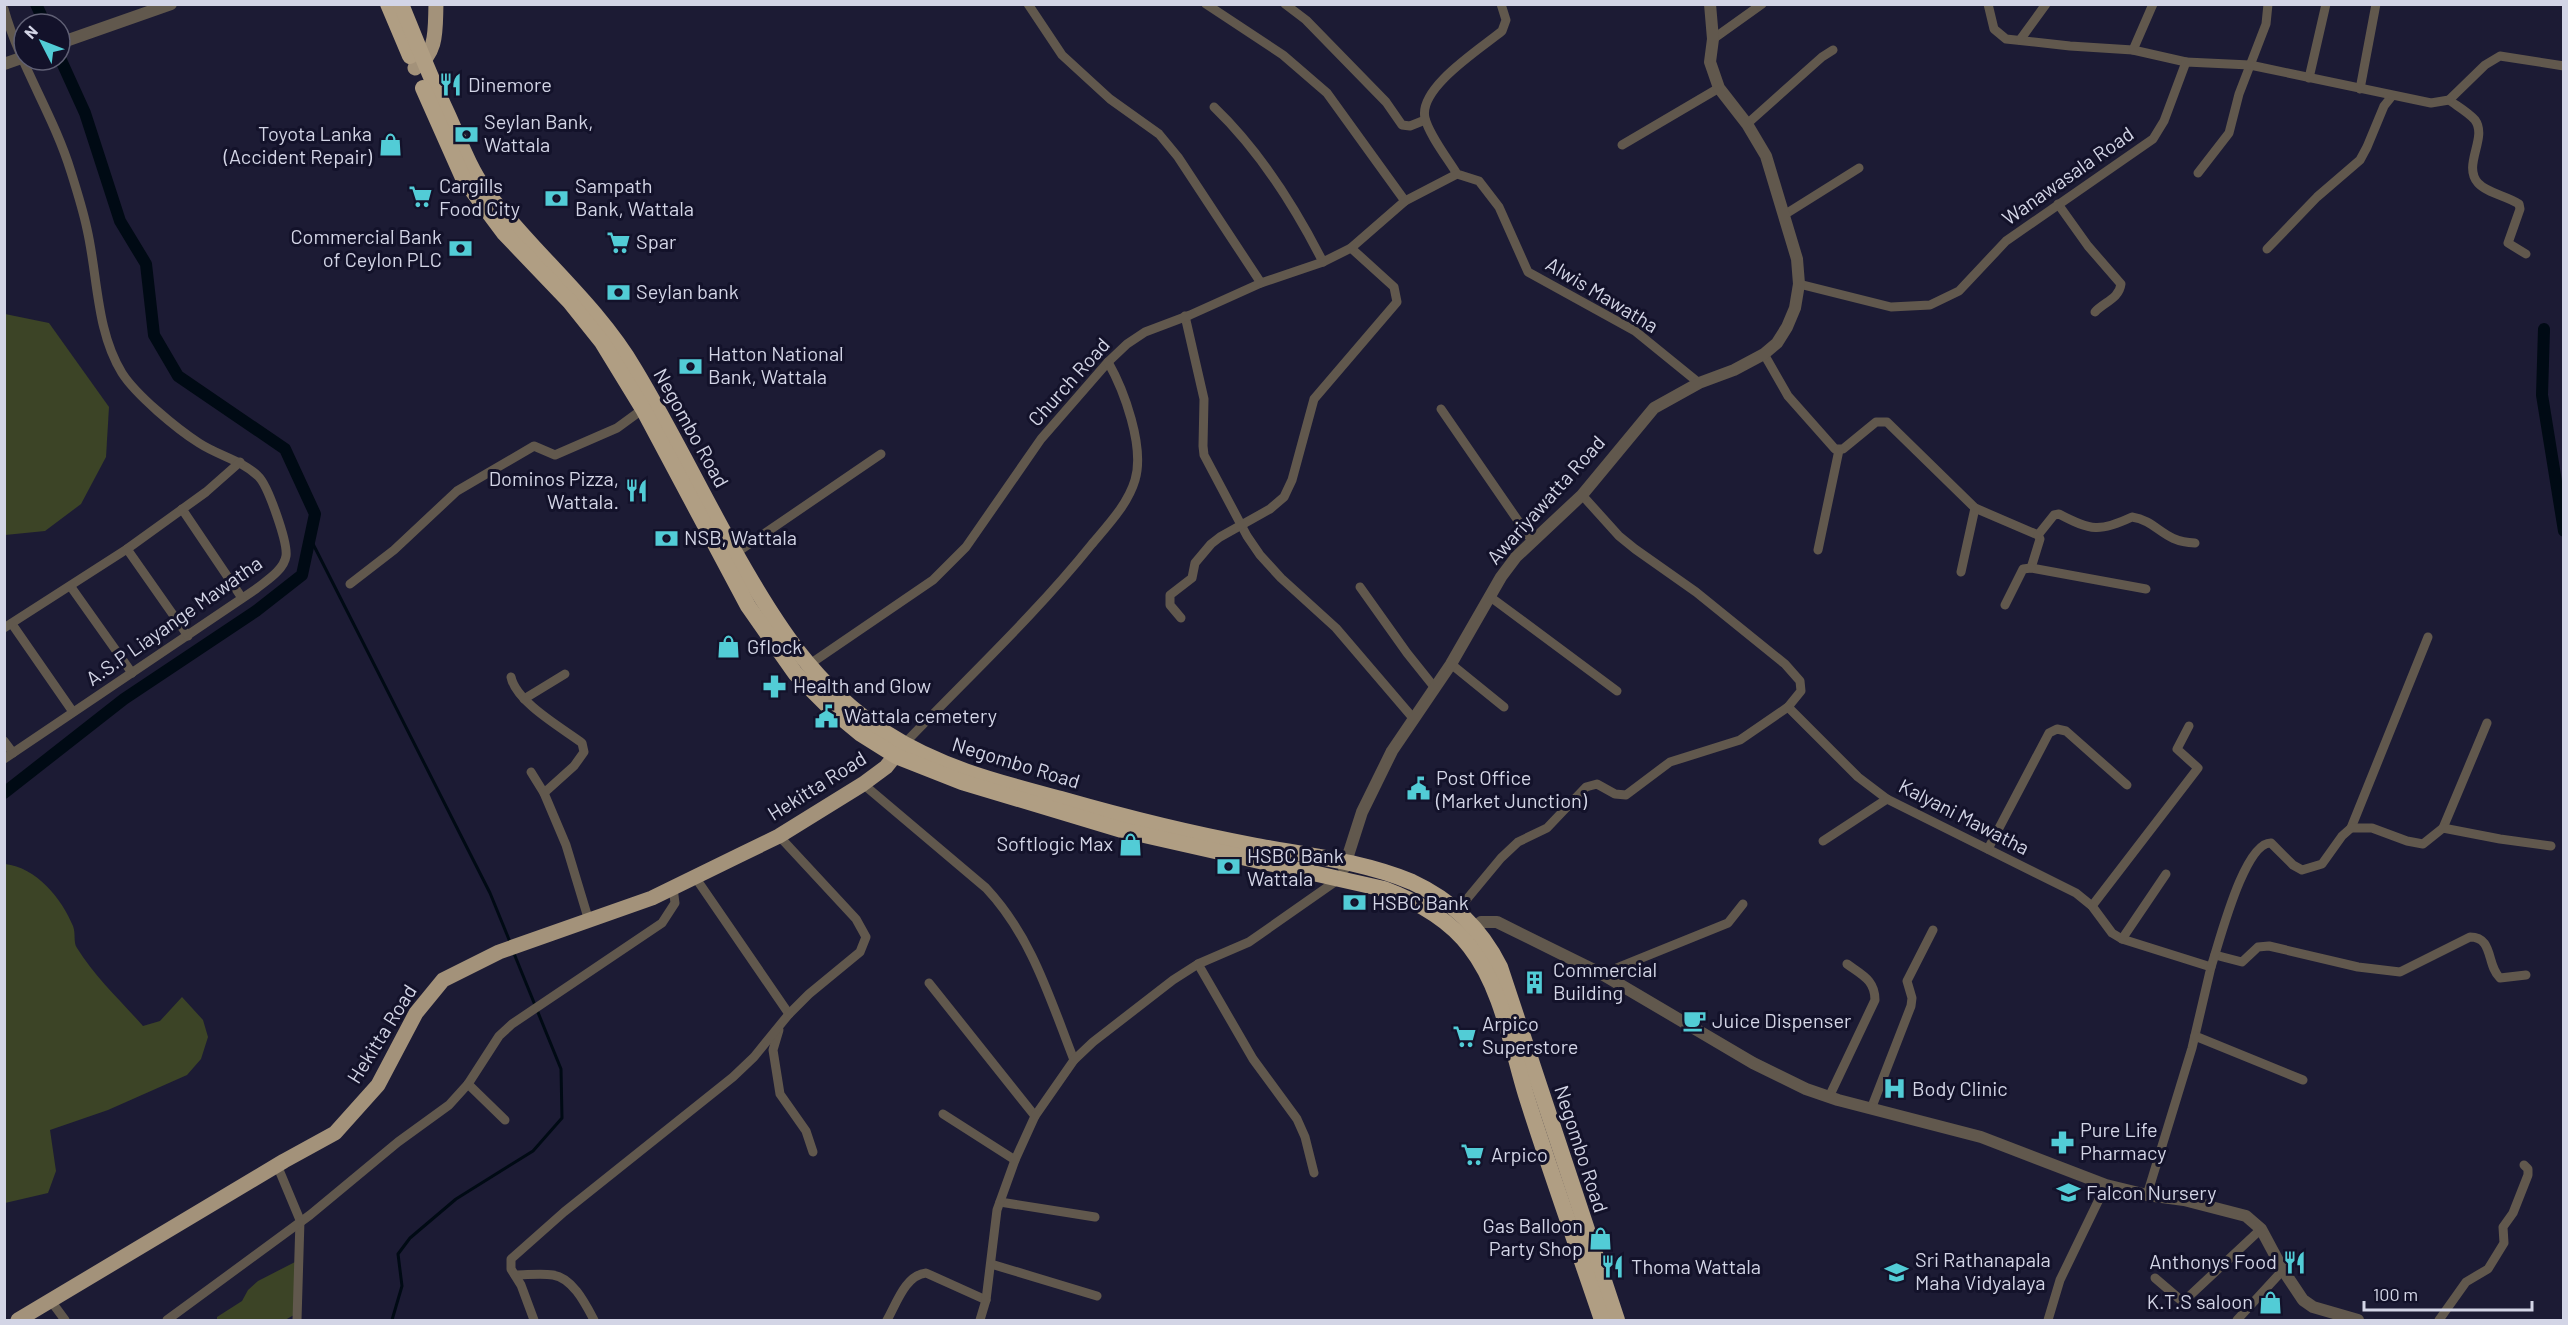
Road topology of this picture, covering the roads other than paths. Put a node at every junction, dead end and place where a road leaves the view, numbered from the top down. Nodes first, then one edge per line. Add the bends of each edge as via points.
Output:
1 (171, 4) edge
2 (388, 4) edge
3 (401, 4) edge
4 (436, 4) edge
5 (1028, 4) edge
6 (1206, 4) edge
7 (1285, 4) edge
8 (1501, 4) edge
9 (1710, 4) edge
10 (1762, 4) edge
11 (1988, 4) edge
12 (2046, 4) edge
13 (2153, 4) edge
14 (2268, 4) edge
15 (2326, 4) edge
16 (2376, 4) edge
17 (4, 9) edge
18 (12, 29) edge
19 (72, 38) edge
20 (1713, 39) junction
21 (2020, 40) junction
22 (1833, 50) dead end
23 (2133, 50) junction
24 (2186, 62) junction
25 (419, 65) junction
26 (2250, 65) junction
27 (2564, 66) edge
28 (30, 72) edge
29 (2309, 78) junction
30 (1719, 87) junction
31 (2360, 89) junction
32 (2392, 96) junction
33 (2449, 100) junction
34 (1214, 106) dead end
35 (1425, 120) junction
36 (1747, 124) junction
37 (1622, 145) dead end
38 (1859, 168) dead end
39 (2198, 173) dead end
40 (1457, 174) junction
41 (1405, 201) junction
42 (2058, 204) junction
43 (1784, 215) junction
44 (1351, 248) junction
45 (2267, 249) dead end
46 (2526, 254) dead end
47 (1323, 262) junction
48 (1261, 283) junction
49 (1799, 284) junction
50 (2095, 312) dead end
51 (1185, 316) junction
52 (1764, 354) junction
53 (1108, 362) junction
54 (1699, 383) junction
55 (1441, 409) dead end
56 (643, 410) junction
57 (1839, 450) junction
58 (881, 454) dead end
59 (240, 462) junction
60 (1582, 495) junction
61 (1976, 508) junction
62 (182, 510) junction
63 (1242, 525) junction
64 (2038, 535) junction
65 (1532, 541) junction
66 (2195, 543) dead end
67 (128, 549) junction
68 (1818, 550) dead end
69 (730, 557) junction
70 (2031, 568) junction
71 (1961, 572) dead end
72 (350, 584) dead end
73 (1360, 586) dead end
74 (71, 587) junction
75 (2146, 589) dead end
76 (1489, 596) junction
77 (242, 598) junction
78 (2005, 605) dead end
79 (1181, 618) dead end
80 (8, 626) edge
81 (188, 636) junction
82 (2428, 637) dead end
83 (1451, 664) junction
84 (801, 670) junction
85 (132, 673) junction
86 (565, 674) dead end
87 (511, 677) dead end
88 (1435, 688) junction
89 (1617, 691) dead end
90 (524, 699) junction
91 (1788, 706) junction
92 (1504, 707) dead end
93 (73, 712) junction
94 (1413, 718) junction
95 (2487, 723) dead end
96 (2189, 726) dead end
97 (4, 741) edge
98 (900, 750) junction
99 (13, 753) junction
100 (4, 759) edge
101 (531, 772) dead end
102 (863, 784) junction
103 (2127, 785) dead end
104 (544, 793) junction
105 (1887, 799) junction
106 (2351, 828) junction
107 (2443, 828) junction
108 (779, 836) junction
109 (1823, 841) dead end
110 (2551, 846) dead end
111 (1988, 849) junction
112 (1343, 870) junction
113 (2166, 874) dead end
114 (695, 877) junction
115 (673, 888) junction
116 (1743, 904) dead end
117 (2092, 906) junction
118 (1457, 911) junction
119 (589, 921) junction
120 (1933, 930) dead end
121 (1468, 931) junction
122 (2122, 939) junction
123 (2215, 955) junction
124 (1198, 964) junction
125 (1847, 964) dead end
126 (2211, 967) junction
127 (1602, 974) junction
128 (2526, 975) dead end
129 (929, 983) dead end
130 (789, 1014) junction
131 (780, 1027) junction
132 (2195, 1036) junction
133 (1074, 1060) junction
134 (2303, 1080) dead end
135 (468, 1084) junction
136 (1829, 1097) junction
137 (1871, 1109) junction
138 (943, 1114) dead end
139 (1035, 1116) junction
140 (505, 1120) dead end
141 (813, 1152) dead end
142 (1014, 1160) junction
143 (2524, 1165) dead end
144 (277, 1166) junction
145 (1314, 1173) dead end
146 (2106, 1185) junction
147 (2147, 1195) junction
148 (1000, 1202) junction
149 (1095, 1216) dead end
150 (300, 1220) junction
151 (2261, 1229) junction
152 (990, 1264) junction
153 (2283, 1270) junction
154 (515, 1275) junction
155 (2155, 1278) dead end
156 (1097, 1296) dead end
157 (986, 1300) junction
158 (51, 1301) junction
159 (2337, 1317) edge
160 (18, 1320) edge
161 (65, 1320) edge
162 (167, 1320) edge
163 (297, 1320) edge
164 (534, 1320) edge
165 (594, 1320) edge
166 (887, 1320) edge
167 (981, 1320) edge
168 (1602, 1320) edge
169 (1617, 1320) edge
170 (2048, 1320) edge
171 (2237, 1320) edge
172 (2358, 1320) edge
173 (2439, 1320) edge

1 - 19 street
2 - 25 highway, Negombo Road
3 - 25 highway, Negombo Road
4 - 25 main road via 435,38
5 - 48 street via 1062,55 1103,93 1159,134
6 - 41 street via 1283,55 1327,93
7 - 35 street via 1306,20 1386,102 1402,124 1410,126
8 - 35 street via 1506,20 1502,31 1436,84 1424,107
9 - 20 street, Awariyawatta Road
10 - 20 street
11 - 21 street via 1994,29 2006,39
12 - 21 street
13 - 23 street
14 - 26 street via 2266,24
15 - 29 street
16 - 31 street
17 - 18 street, A.S.P Liayange Mawatha
20 - 30 street, Awariyawatta Road via 1710,62
21 - 23 street
22 - 36 street
23 - 24 street
24 - 26 street
24 - 42 street, Wanawasala Road via 2164,121 2153,139
25 - 56 highway, Negombo Road via 463,178 504,233 602,342
25 - 69 highway, Negombo Road via 483,188 587,302 623,351
26 - 29 street
26 - 39 street via 2229,133
27 - 33 street via 2493,58
28 - 59 street, A.S.P Liayange Mawatha via 70,170 87,230 108,345 123,375 147,401 200,444
29 - 31 street
30 - 36 street, Awariyawatta Road
30 - 37 street
31 - 32 street
32 - 33 street via 2431,103
32 - 45 street via 2360,160 2321,193
33 - 46 street via 2476,121 2474,178 2479,185 2519,204 2508,243
34 - 47 street via 1240,132 1298,213
35 - 40 street
36 - 43 street, Awariyawatta Road via 1766,156
38 - 43 street
40 - 41 street, Church Road
40 - 54 street, Alwis Mawatha via 1479,181 1498,207 1528,272 1635,331
41 - 44 street, Church Road
42 - 49 street, Wanawasala Road via 2006,241 1959,291 1930,306 1891,307
42 - 50 street via 2121,284 2115,297
43 - 49 street, Awariyawatta Road via 1797,259
44 - 47 street, Church Road
44 - 63 street via 1394,287 1397,302 1314,399 1284,497
47 - 48 street, Church Road
48 - 51 street, Church Road
49 - 52 street, Awariyawatta Road via 1787,327
51 - 53 street, Church Road via 1145,332
51 - 63 street via 1204,399 1204,455
52 - 54 street, Awariyawatta Road
52 - 57 street via 1788,396
53 - 84 street, Church Road via 1041,439 971,539 946,567 933,580
53 - 98 street via 1121,388 1137,453 1135,482 1112,521 1050,592
54 - 60 street, Awariyawatta Road via 1654,408
55 - 65 street
56 - 69 highway, Negombo Road
56 - 72 street via 617,428 555,455 534,446 457,491
57 - 61 street via 1876,422 1887,422
57 - 68 street
58 - 69 street
59 - 62 street
59 - 77 street, A.S.P Liayange Mawatha via 261,478 283,532 286,557 279,570
60 - 65 street, Awariyawatta Road
60 - 91 street via 1619,536 1785,664 1800,681 1801,691
61 - 64 street
61 - 71 street
62 - 67 street
62 - 77 street
63 - 79 street via 1211,544 1195,563 1192,578 1170,595 1170,605
63 - 94 street via 1260,555 1336,628
64 - 66 street via 2059,514 2104,529 2132,517 2179,543
64 - 70 street
65 - 76 street, Awariyawatta Road
67 - 74 street
67 - 81 street
69 - 84 highway, Negombo Road via 770,615
70 - 75 street
70 - 78 street via 2023,569
73 - 88 street
74 - 80 street
74 - 85 street
76 - 83 street, Awariyawatta Road
76 - 89 street
77 - 81 street, A.S.P Liayange Mawatha
80 - 93 street
81 - 85 street, A.S.P Liayange Mawatha
82 - 106 street
83 - 88 street, Awariyawatta Road
83 - 92 street
84 - 98 highway, Negombo Road
85 - 93 street, A.S.P Liayange Mawatha
86 - 90 street
87 - 90 street via 513,687
88 - 94 street, Awariyawatta Road
90 - 104 street via 582,743 584,752
91 - 105 street, Kalyani Mawatha via 1858,777
91 - 118 street via 1740,740 1664,765 1626,795 1597,784 1586,787 1555,822 1518,842 1501,858
93 - 99 street, A.S.P Liayange Mawatha
94 - 112 street, Awariyawatta Road via 1362,812
95 - 107 street
96 - 117 street via 2177,749 2198,768
97 - 99 street
98 - 102 main road, Hekitta Road
98 - 112 highway, Negombo Road via 1125,817
99 - 100 street, A.S.P Liayange Mawatha
101 - 104 street
102 - 108 main road, Hekitta Road
102 - 133 street via 1005,908 1034,956
103 - 111 street via 2066,731 2057,729 2049,734
104 - 119 street via 566,845
105 - 109 street
105 - 111 street, Kalyani Mawatha
106 - 107 street via 2372,828 2423,844
106 - 123 street via 2322,864 2302,870 2271,843 2261,846 2242,873
107 - 110 street
108 - 114 main road, Hekitta Road
108 - 130 street via 856,919 866,937 854,958
111 - 117 street, Kalyani Mawatha via 2076,893
112 - 118 highway, Negombo Road via 1410,882
112 - 121 highway, Negombo Road
112 - 124 street via 1249,942
113 - 122 street
114 - 115 main road, Hekitta Road
114 - 130 street
115 - 119 main road, Hekitta Road
115 - 135 street via 675,903 662,923 499,1036
116 - 127 street via 1728,923
117 - 122 street, Kalyani Mawatha via 2112,933
118 - 121 highway, Negombo Road
119 - 144 main road, Hekitta Road via 507,949 443,980 423,1002 378,1085 362,1105 335,1133
120 - 137 street via 1907,981 1911,1006
121 - 127 street via 1485,921 1497,922
121 - 168 highway, Negombo Road via 1499,1005
121 - 169 highway, Negombo Road via 1490,946 1500,967
122 - 126 street, Kalyani Mawatha
123 - 126 street
123 - 128 street via 2242,962 2258,947 2269,946 2358,967 2400,972 2475,937 2488,948 2500,978
124 - 133 street
124 - 145 street via 1253,1059 1297,1119
125 - 136 street via 1870,981 1875,988 1875,1000
126 - 132 street
127 - 136 street via 1753,1063
129 - 139 street
130 - 131 street
131 - 141 street via 773,1050 780,1094 806,1131
131 - 154 street via 733,1077 511,1259 510,1269
132 - 134 street
132 - 147 street
133 - 139 street
135 - 140 street
135 - 150 street via 448,1105
136 - 137 street
137 - 146 street via 1982,1137
138 - 142 street
139 - 142 street
142 - 148 street
143 - 173 street via 2528,1175 2503,1227 2504,1243 2488,1269 2466,1282
144 - 150 street
144 - 158 main road, Hekitta Road
146 - 147 street
146 - 170 street via 2060,1280
147 - 151 street via 2246,1216
148 - 149 street
148 - 152 street
150 - 162 street
150 - 163 street
151 - 153 street
151 - 155 street via 2183,1302
152 - 156 street
152 - 157 street
153 - 159 street via 2303,1299
153 - 171 street
154 - 164 street
154 - 165 street via 561,1277 574,1288
157 - 166 street via 926,1273 919,1274 906,1286
157 - 167 street
158 - 160 main road, Hekitta Road
158 - 161 street
159 - 172 street

